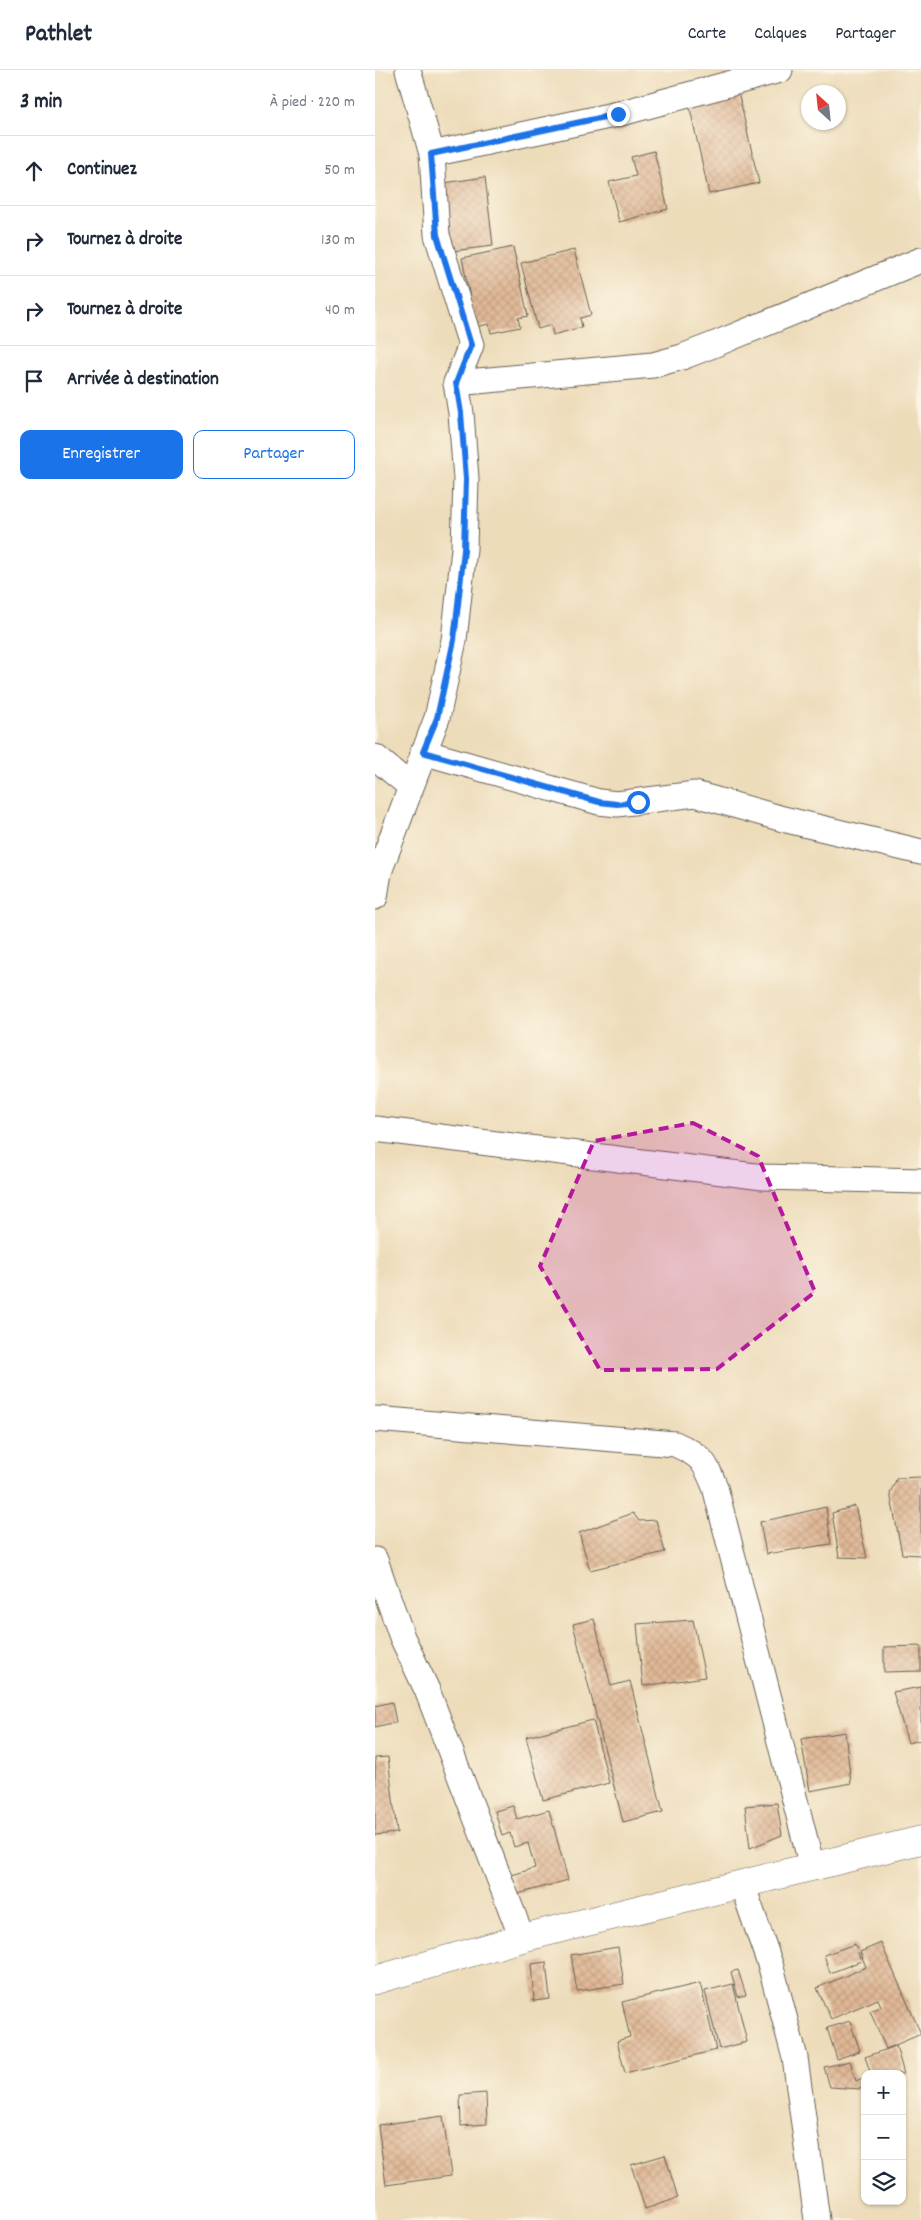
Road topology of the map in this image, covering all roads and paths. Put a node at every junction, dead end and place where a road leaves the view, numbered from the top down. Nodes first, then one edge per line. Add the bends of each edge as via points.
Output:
1 (408, 70) edge
2 (780, 70) edge
3 (431, 154) junction
4 (921, 260) edge
5 (456, 383) junction
6 (423, 752) junction
7 (375, 757) edge
8 (410, 786) junction
9 (921, 852) edge
10 (375, 897) edge
11 (375, 1129) edge
12 (921, 1182) edge
13 (375, 1419) edge
14 (375, 1560) edge
15 (921, 1840) edge
16 (812, 1866) junction
17 (742, 1884) junction
18 (522, 1938) junction
19 (375, 1980) edge
20 (817, 2220) edge

1 - 3 street
2 - 3 street via 618,114
3 - 5 street via 437,235 471,345
4 - 5 street via 713,345 653,365
5 - 6 street via 466,479 464,550 454,640 437,718
6 - 8 street
6 - 9 street via 599,802 617,804 695,794
7 - 8 street
8 - 10 street via 379,872
11 - 12 street via 763,1177
13 - 16 street via 675,1444 695,1452 706,1465 715,1488
14 - 18 street via 402,1638 427,1690
15 - 16 street
16 - 17 street
17 - 18 street
17 - 20 street via 771,1967 795,2058
18 - 19 street

